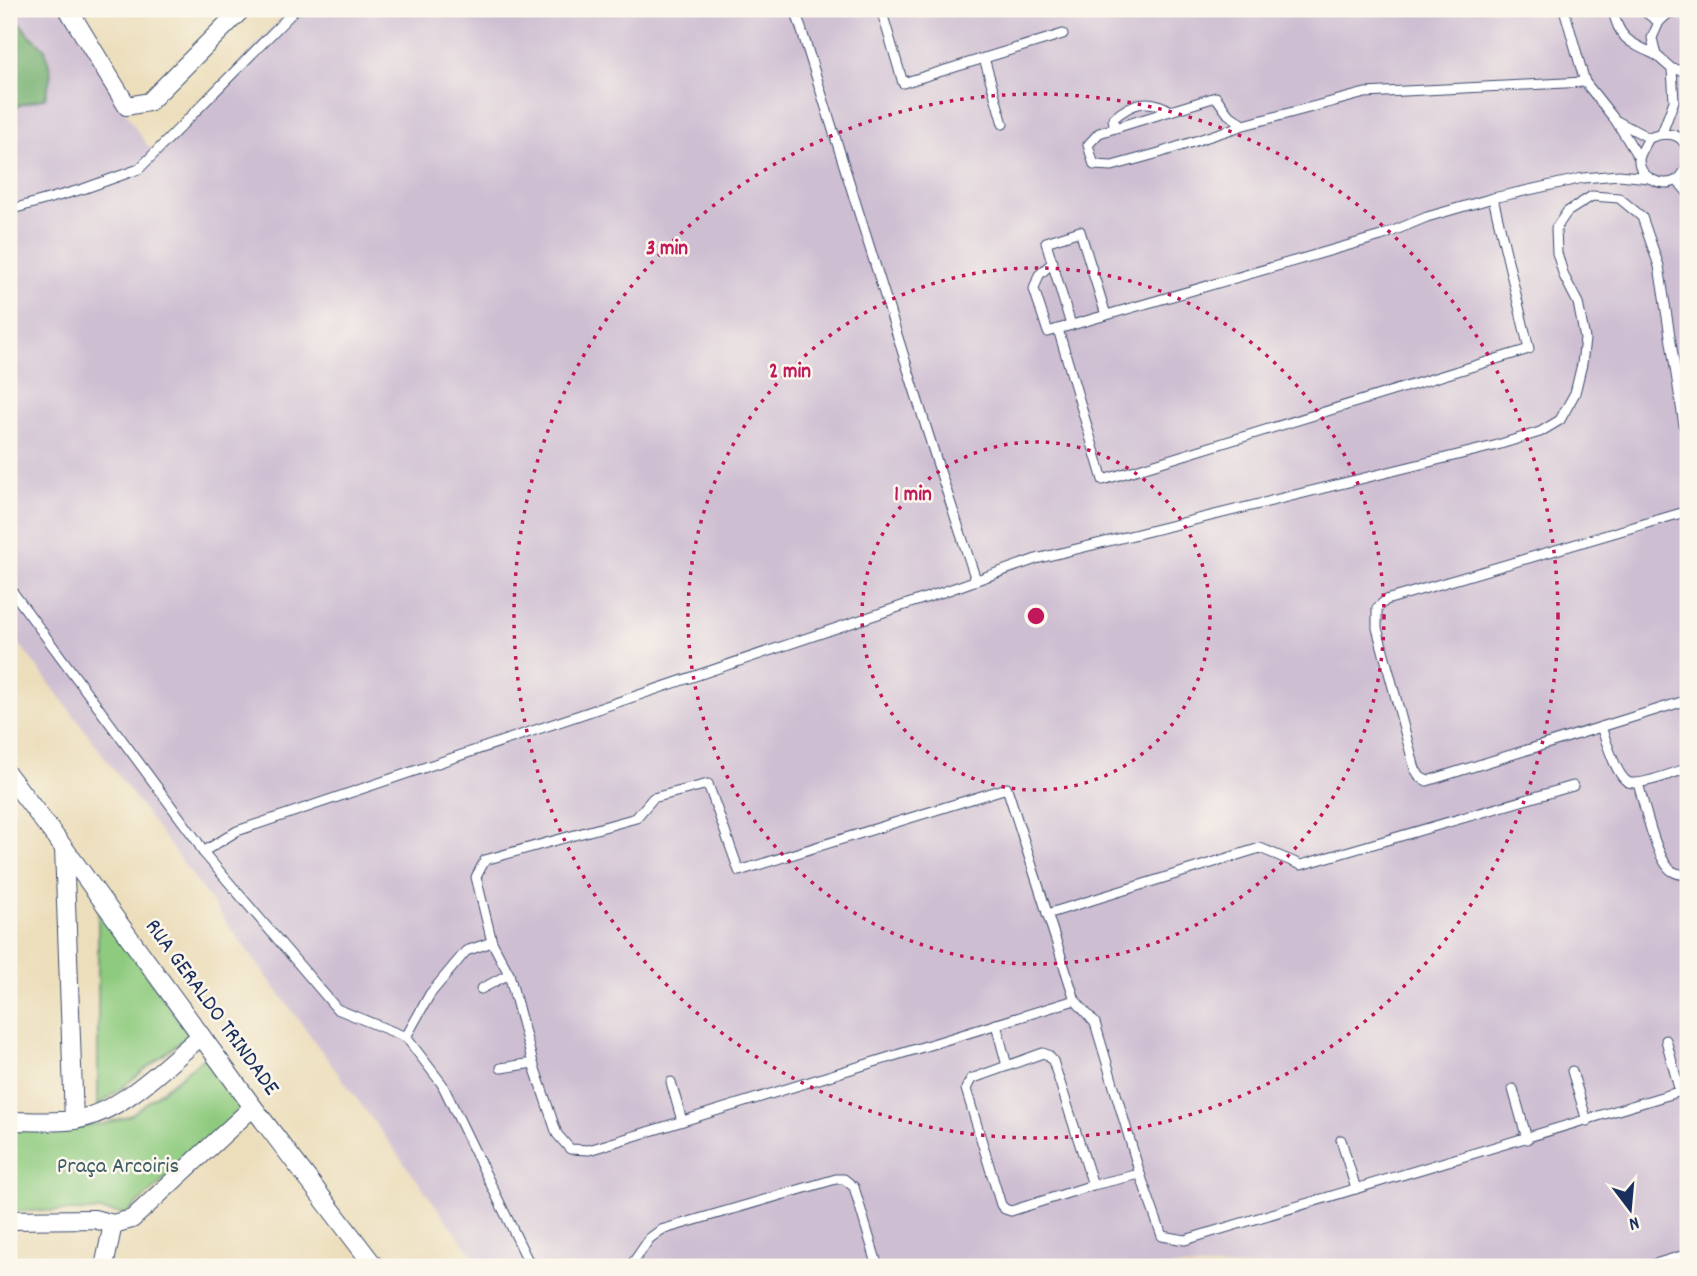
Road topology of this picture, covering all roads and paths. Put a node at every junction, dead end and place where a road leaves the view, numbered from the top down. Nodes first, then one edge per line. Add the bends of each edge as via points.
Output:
1 (68, 9) edge
2 (242, 9) edge
3 (296, 9) edge
4 (795, 9) edge
5 (881, 9) edge
6 (1564, 9) edge
7 (1613, 9) edge
8 (1641, 9) edge
9 (1671, 11) edge
10 (1688, 11) edge
11 (1659, 22) junction
12 (1063, 34) dead end
13 (1656, 55) junction
14 (984, 58) junction
15 (1672, 69) junction
16 (1688, 71) edge
17 (1585, 82) junction
18 (1171, 111) junction
19 (1616, 121) junction
20 (1003, 124) dead end
21 (1244, 125) junction
22 (1115, 128) junction
23 (1662, 133) junction
24 (1649, 138) junction
25 (1688, 146) edge
26 (1688, 156) edge
27 (1639, 158) junction
28 (1688, 167) edge
29 (1649, 178) junction
30 (1677, 180) junction
31 (1688, 193) edge
32 (1493, 198) junction
33 (9, 210) edge
34 (1054, 262) junction
35 (1106, 315) junction
36 (1071, 325) junction
37 (1058, 329) junction
38 (1688, 442) edge
39 (1688, 511) edge
40 (976, 580) junction
41 (9, 587) edge
42 (1688, 700) edge
43 (1601, 727) junction
44 (1688, 768) edge
45 (9, 776) edge
46 (1638, 783) junction
47 (1573, 786) dead end
48 (64, 848) junction
49 (203, 852) junction
50 (1688, 874) edge
51 (1048, 914) junction
52 (492, 942) junction
53 (509, 974) junction
54 (481, 989) dead end
55 (1075, 1000) junction
56 (996, 1024) junction
57 (201, 1036) junction
58 (406, 1037) junction
59 (1666, 1040) dead end
60 (533, 1063) junction
61 (1007, 1066) junction
62 (501, 1068) dead end
63 (1572, 1071) dead end
64 (671, 1082) dead end
65 (1513, 1089) dead end
66 (1684, 1091) edge
67 (253, 1107) junction
68 (74, 1120) junction
69 (9, 1121) edge
70 (682, 1121) junction
71 (1587, 1121) junction
72 (1527, 1139) junction
73 (1341, 1140) dead end
74 (1140, 1174) junction
75 (1093, 1185) junction
76 (1356, 1189) junction
77 (9, 1220) edge
78 (113, 1224) junction
79 (1688, 1254) edge
80 (104, 1267) edge
81 (375, 1267) edge
82 (531, 1267) edge
83 (630, 1267) edge
84 (878, 1267) edge
85 (1645, 1267) edge

1 - 2 street via 127,106 149,102
3 - 33 lane via 139,169
4 - 40 lane
5 - 14 lane via 903,83
6 - 17 lane
7 - 13 lane via 1631,44
8 - 11 lane
9 - 10 lane
9 - 11 lane
11 - 13 lane via 1653,37
12 - 14 lane
13 - 15 lane
14 - 20 lane
15 - 16 lane
15 - 23 lane via 1674,101
17 - 19 lane
17 - 21 lane via 1365,93
18 - 21 lane via 1216,97 1228,114
18 - 22 lane
18 - 22 lane via 1143,102 1113,120
19 - 24 lane
19 - 27 lane
21 - 22 lane via 1112,166 1094,165 1088,145 1099,133
23 - 24 lane
23 - 25 lane via 1677,136
24 - 27 lane
25 - 26 lane
27 - 29 lane
28 - 30 lane
29 - 30 lane via 1663,184
29 - 32 lane via 1583,178
30 - 31 lane
32 - 35 lane via 1381,236
32 - 37 lane via 1529,349 1115,477 1103,480
34 - 35 lane via 1046,242 1081,232
34 - 36 lane
34 - 37 lane via 1039,275 1034,289 1048,332
35 - 36 lane
36 - 37 lane
38 - 40 lane via 1659,266 1642,218 1619,198 1592,196 1567,212 1556,228 1564,276 1577,303 1585,339 1575,393 1560,420 1540,432 1494,446 1036,559
39 - 43 lane via 1386,600 1377,608 1377,628 1415,769 1427,781
40 - 49 lane via 250,826
41 - 49 lane
42 - 43 lane
43 - 46 lane via 1619,773 1628,782
44 - 46 lane
45 - 48 street, RUA GERALDO TRINDADE
46 - 50 lane via 1661,858 1673,872
47 - 51 lane via 1301,864 1260,848
48 - 57 street, RUA GERALDO TRINDADE
48 - 68 street
49 - 58 lane via 337,1009
51 - 52 lane via 1007,788 738,870 708,784 653,798 636,818 485,860 476,877
51 - 55 lane
52 - 53 lane
52 - 58 lane via 466,951 430,994
53 - 54 lane
53 - 60 lane
55 - 56 lane
55 - 74 lane via 1095,1023
56 - 61 lane
56 - 70 lane
57 - 67 street, RUA GERALDO TRINDADE
57 - 68 street via 124,1099 100,1113
58 - 82 lane via 442,1084
59 - 66 lane
60 - 62 lane
60 - 70 lane via 557,1133 570,1149 589,1150
61 - 75 lane via 1043,1052 1054,1061
61 - 75 lane via 971,1080 967,1089 1002,1205 1011,1211
63 - 71 lane
64 - 70 lane
65 - 72 lane
66 - 71 lane
67 - 78 street via 132,1219
67 - 81 street, RUA GERALDO TRINDADE
68 - 69 street
71 - 72 lane
72 - 76 lane
73 - 76 lane
74 - 75 lane
74 - 76 lane via 1162,1236 1185,1240
77 - 78 street via 94,1219
78 - 80 street
79 - 85 lane
83 - 84 lane via 661,1230 836,1179 854,1187

